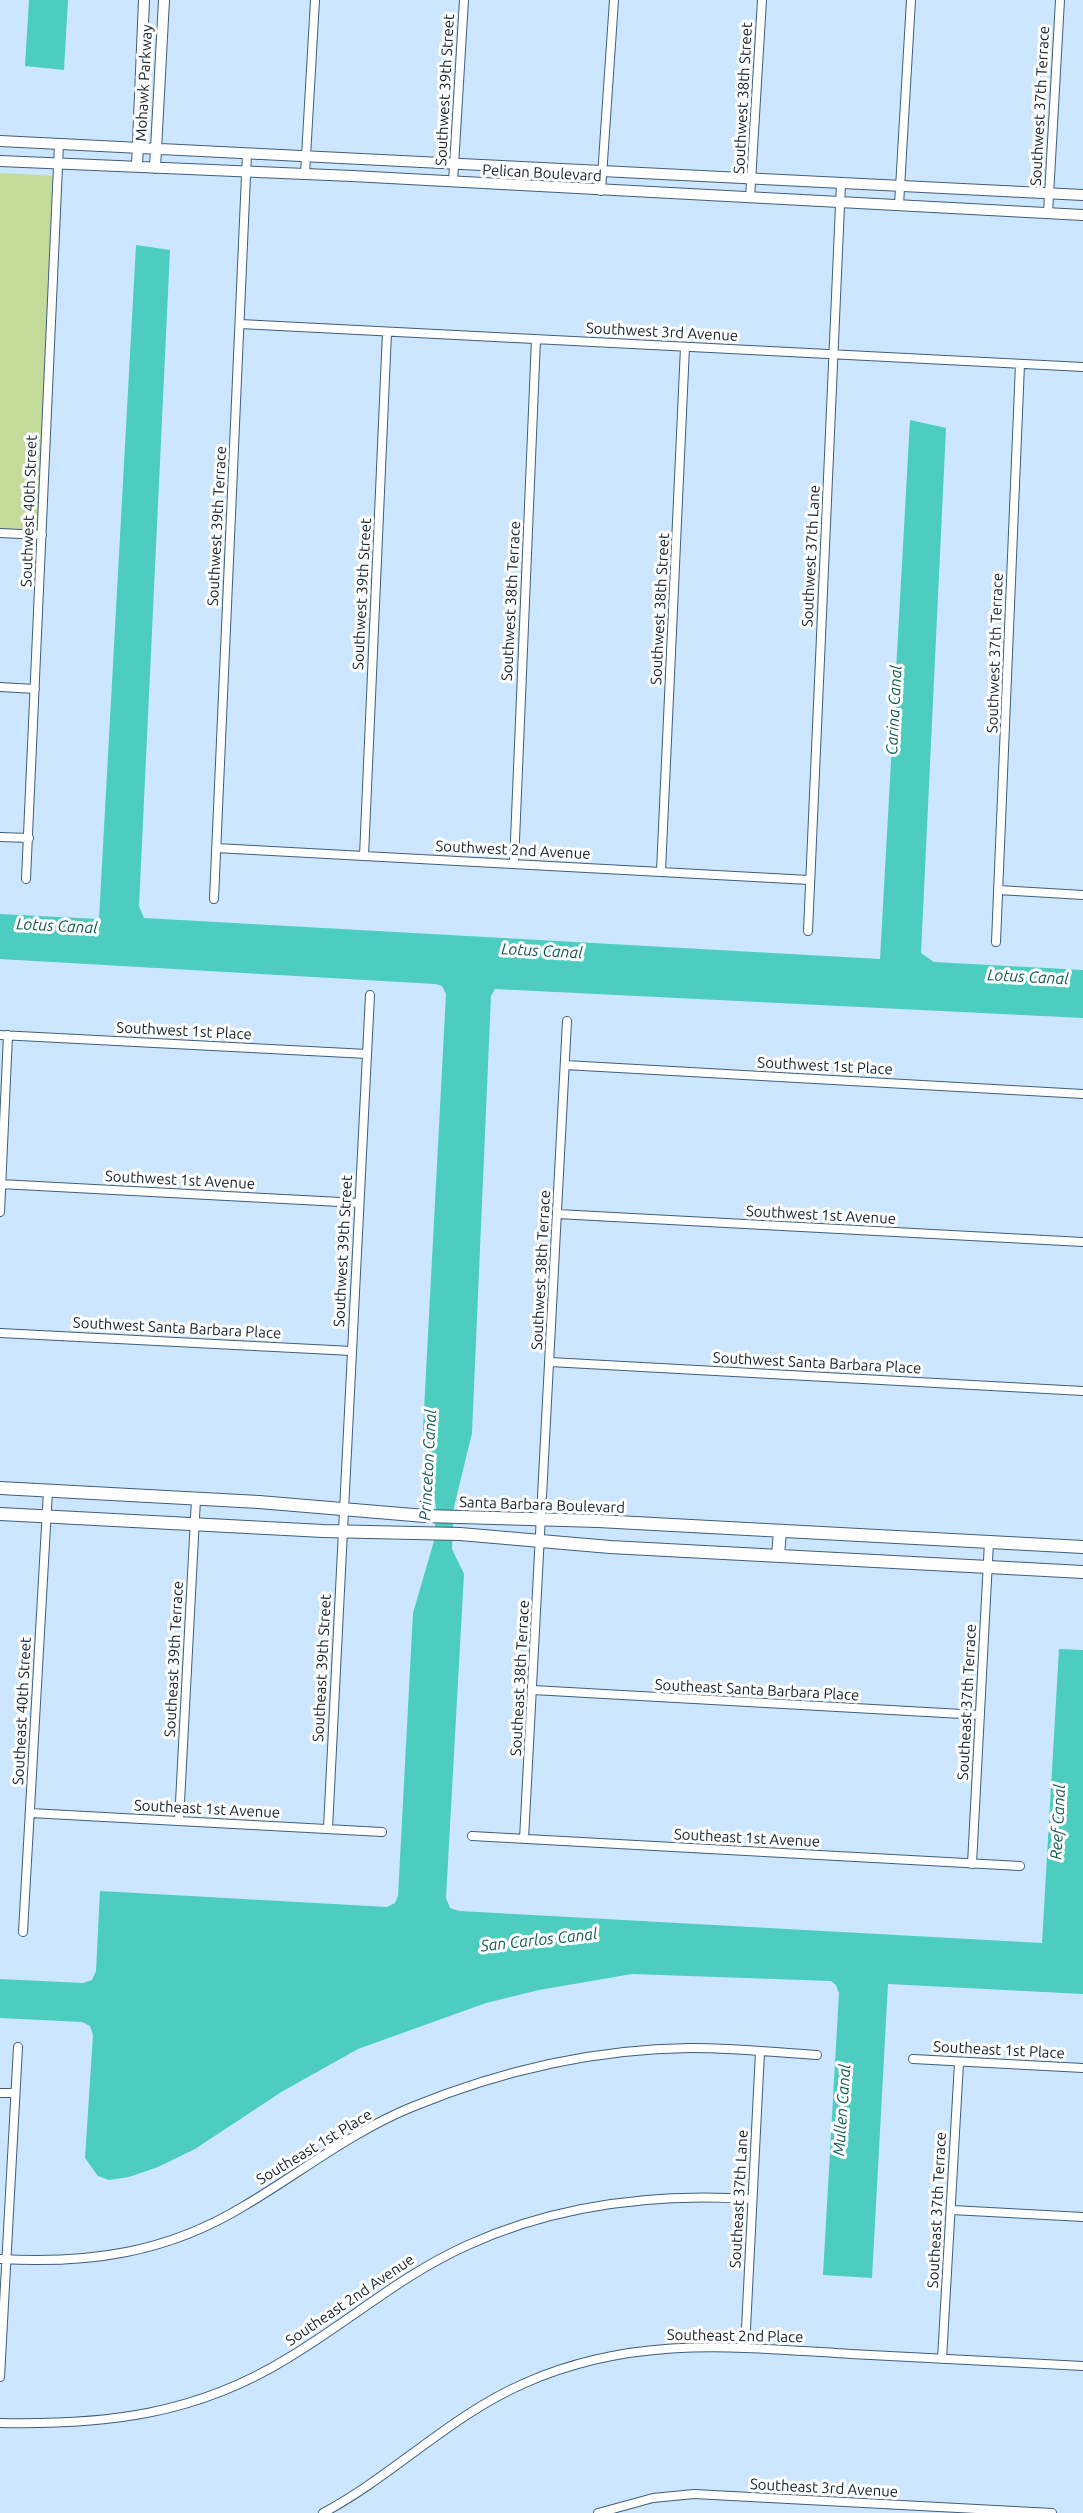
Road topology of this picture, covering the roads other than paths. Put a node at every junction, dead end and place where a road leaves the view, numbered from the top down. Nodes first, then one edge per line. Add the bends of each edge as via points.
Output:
1 (144, 0) edge
2 (164, 0) edge
3 (315, 0) edge
4 (464, 0) edge
5 (614, 0) edge
6 (762, 0) edge
7 (911, 0) edge
8 (1060, 0) edge
9 (0, 141) edge
10 (59, 144) junction
11 (137, 147) junction
12 (155, 149) junction
13 (247, 153) junction
14 (306, 156) junction
15 (0, 161) edge
16 (58, 164) junction
17 (455, 164) junction
18 (137, 167) junction
19 (155, 168) junction
20 (603, 171) junction
21 (246, 172) junction
22 (305, 174) junction
23 (752, 178) junction
24 (453, 182) junction
25 (841, 183) junction
26 (900, 186) junction
27 (602, 191) junction
28 (1049, 193) junction
29 (1083, 195) edge
30 (750, 198) junction
31 (840, 204) junction
32 (899, 205) junction
33 (1048, 213) junction
34 (1083, 215) edge
35 (240, 324) junction
36 (387, 332) junction
37 (537, 339) junction
38 (685, 347) junction
39 (834, 354) junction
40 (1020, 364) junction
41 (1083, 367) edge
42 (0, 533) edge
43 (42, 535) junction
44 (0, 687) edge
45 (35, 689) junction
46 (0, 837) edge
47 (28, 838) junction
48 (216, 848) junction
49 (364, 856) junction
50 (513, 864) junction
51 (661, 871) junction
52 (26, 879) dead end
53 (809, 880) junction
54 (998, 890) junction
55 (1083, 895) edge
56 (214, 899) dead end
57 (808, 931) dead end
58 (996, 942) dead end
59 (370, 995) dead end
60 (567, 1021) dead end
61 (4, 1035) edge
62 (367, 1054) junction
63 (565, 1065) junction
64 (1083, 1094) edge
65 (1, 1185) edge
66 (359, 1203) junction
67 (0, 1212) edge
68 (557, 1214) junction
69 (1083, 1242) edge
70 (0, 1332) edge
71 (352, 1351) junction
72 (550, 1362) junction
73 (1083, 1391) edge
74 (0, 1488) edge
75 (48, 1491) junction
76 (196, 1499) junction
77 (344, 1509) junction
78 (0, 1514) edge
79 (46, 1516) junction
80 (541, 1520) junction
81 (195, 1524) junction
82 (342, 1531) junction
83 (780, 1531) junction
84 (540, 1542) junction
85 (989, 1542) junction
86 (1083, 1547) edge
87 (778, 1556) junction
88 (987, 1567) junction
89 (1083, 1572) edge
90 (533, 1690) junction
91 (980, 1715) junction
92 (30, 1813) junction
93 (179, 1821) junction
94 (328, 1828) junction
95 (382, 1832) dead end
96 (472, 1836) dead end
97 (524, 1839) junction
98 (972, 1864) junction
99 (1020, 1866) dead end
100 (23, 1932) dead end
101 (18, 2047) dead end
102 (760, 2052) junction
103 (817, 2055) dead end
104 (913, 2059) dead end
105 (958, 2063) junction
106 (1083, 2068) edge
107 (0, 2093) edge
108 (15, 2093) junction
109 (752, 2199) junction
110 (952, 2210) junction
111 (1083, 2217) edge
112 (3, 2259) edge
113 (745, 2348) junction
114 (942, 2359) junction
115 (1083, 2366) edge
116 (0, 2377) edge
117 (0, 2423) edge
118 (323, 2513) edge
119 (598, 2513) edge
120 (1052, 2513) edge

1 - 11 street, Mohawk Parkway
2 - 12 street, Mohawk Parkway
3 - 14 street
4 - 17 street, Southwest 39th Street
5 - 20 street
6 - 23 street, Southwest 38th Street
7 - 26 street
8 - 28 street, Southwest 37th Terrace
9 - 10 street, Pelican Boulevard
10 - 11 street, Pelican Boulevard
10 - 16 street, Southwest 40th Street
11 - 12 street, Pelican Boulevard
11 - 18 street, Mohawk Parkway
12 - 13 street, Pelican Boulevard
12 - 19 street, Mohawk Parkway
13 - 14 street, Pelican Boulevard
13 - 21 street, Southwest 39th Terrace
14 - 17 street, Pelican Boulevard
14 - 22 street
15 - 16 street, Pelican Boulevard
16 - 18 street, Pelican Boulevard
16 - 43 street, Southwest 40th Street
17 - 20 street, Pelican Boulevard
17 - 24 street, Southwest 39th Street
18 - 19 street, Pelican Boulevard
19 - 21 street, Pelican Boulevard
20 - 23 street, Pelican Boulevard
20 - 27 street
21 - 22 street, Pelican Boulevard
21 - 35 street, Southwest 39th Terrace
22 - 24 street, Pelican Boulevard
23 - 25 street, Pelican Boulevard
23 - 30 street, Southwest 38th Street
24 - 27 street, Pelican Boulevard
25 - 26 street, Pelican Boulevard
25 - 31 street, Southwest 37th Lane
26 - 28 street, Pelican Boulevard
26 - 32 street
27 - 30 street, Pelican Boulevard
28 - 29 street, Pelican Boulevard
28 - 33 street, Southwest 37th Terrace
30 - 31 street, Pelican Boulevard
31 - 32 street, Pelican Boulevard
31 - 39 street, Southwest 37th Lane
32 - 33 street, Pelican Boulevard
33 - 34 street, Pelican Boulevard
35 - 36 street, Southwest 3rd Avenue
35 - 48 street, Southwest 39th Terrace
36 - 37 street, Southwest 3rd Avenue
36 - 49 street, Southwest 39th Street
37 - 38 street, Southwest 3rd Avenue
37 - 50 street, Southwest 38th Terrace
38 - 39 street, Southwest 3rd Avenue
38 - 51 street, Southwest 38th Street
39 - 40 street, Southwest 3rd Avenue
39 - 53 street, Southwest 37th Lane
40 - 41 street, Southwest 3rd Avenue
40 - 54 street, Southwest 37th Terrace
42 - 43 street
43 - 45 street, Southwest 40th Street
44 - 45 street
45 - 47 street, Southwest 40th Street
46 - 47 street
47 - 52 street, Southwest 40th Street
48 - 49 street, Southwest 2nd Avenue
48 - 56 street, Southwest 39th Terrace
49 - 50 street, Southwest 2nd Avenue
50 - 51 street, Southwest 2nd Avenue
51 - 53 street, Southwest 2nd Avenue
53 - 57 street, Southwest 37th Lane
54 - 55 street
54 - 58 street, Southwest 37th Terrace
59 - 62 street, Southwest 39th Street
60 - 63 street, Southwest 38th Terrace
61 - 62 street, Southwest 1st Place
61 - 65 street
62 - 66 street, Southwest 39th Street
63 - 64 street, Southwest 1st Place
63 - 68 street, Southwest 38th Terrace
65 - 66 street, Southwest 1st Avenue
65 - 67 street
66 - 71 street, Southwest 39th Street
68 - 69 street, Southwest 1st Avenue
68 - 72 street, Southwest 38th Terrace
70 - 71 street, Southwest Santa Barbara Place
71 - 77 street, Southwest 39th Street
72 - 73 street, Southwest Santa Barbara Place
72 - 80 street, Southwest 38th Terrace
74 - 75 main road, Santa Barbara Boulevard
75 - 76 main road, Santa Barbara Boulevard
75 - 79 street, Southeast 40th Street
76 - 77 main road, Santa Barbara Boulevard
76 - 81 street, Southeast 39th Terrace
77 - 80 main road, Santa Barbara Boulevard
77 - 82 street, Southeast 39th Street
78 - 79 main road
79 - 81 main road
79 - 92 street, Southeast 40th Street
80 - 83 main road, Santa Barbara Boulevard
80 - 84 street, Southeast 38th Terrace
81 - 82 main road
81 - 93 street, Southeast 39th Terrace
82 - 84 main road via 460,1534
82 - 94 street, Southeast 39th Street
83 - 85 main road, Santa Barbara Boulevard
83 - 87 main road
84 - 87 main road
84 - 90 street, Southeast 38th Terrace
85 - 86 main road, Santa Barbara Boulevard
85 - 88 street, Southeast 37th Terrace
87 - 88 main road
88 - 89 main road
88 - 91 street, Southeast 37th Terrace
90 - 91 street, Southeast Santa Barbara Place
90 - 97 street, Southeast 38th Terrace
91 - 98 street, Southeast 37th Terrace
92 - 93 street, Southeast 1st Avenue
92 - 100 street, Southeast 40th Street
93 - 94 street, Southeast 1st Avenue
94 - 95 street, Southeast 1st Avenue
96 - 97 street, Southeast 1st Avenue
97 - 98 street, Southeast 1st Avenue
98 - 99 street, Southeast 1st Avenue
101 - 108 street
102 - 103 street, Southeast 1st Place
102 - 109 street, Southeast 37th Lane
102 - 112 street, Southeast 1st Place via 691,2048 623,2052 498,2077 374,2125 244,2207 190,2234 114,2256
104 - 105 street, Southeast 1st Place
105 - 106 street, Southeast 1st Place
105 - 110 street, Southeast 37th Terrace
107 - 108 street
108 - 112 street
109 - 113 street, Southeast 37th Lane
109 - 117 street, Southeast 2nd Avenue via 645,2199 596,2205 530,2221 429,2264 290,2357 220,2392 118,2419
110 - 111 street
110 - 114 street, Southeast 37th Terrace
112 - 116 street
113 - 114 street, Southeast 2nd Place
113 - 118 street, Southeast 2nd Place via 682,2347 621,2353 542,2376 467,2414 383,2478
114 - 115 street, Southeast 2nd Place
119 - 120 street, Southeast 3rd Avenue via 653,2498 694,2494

